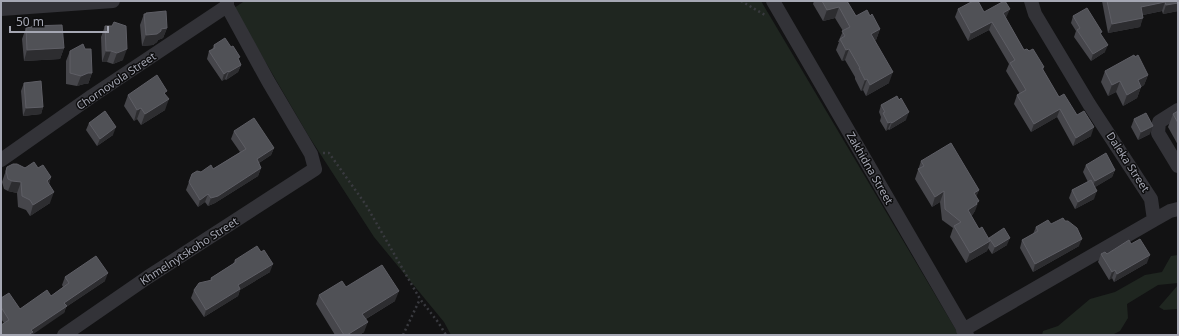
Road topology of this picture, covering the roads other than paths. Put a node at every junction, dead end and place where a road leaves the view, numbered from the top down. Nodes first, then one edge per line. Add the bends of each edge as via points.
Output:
1 (113, 1) edge
2 (773, 1) edge
3 (1031, 1) edge
4 (227, 3) edge
5 (1, 9) edge
6 (1178, 110) edge
7 (1, 160) edge
8 (1178, 166) edge
9 (1178, 209) edge
10 (1154, 220) junction
11 (965, 332) edge
12 (64, 335) edge

1 - 5 street
2 - 11 street, Zakhidna Street
3 - 10 street, Daleka Street via 1035,14 1081,91 1151,199
4 - 7 street, Chornovola Street
4 - 12 street, Khmelnytskoho Street via 268,81 311,154 315,169 148,277
6 - 8 street via 1159,122 1158,134
9 - 10 street
10 - 11 street

